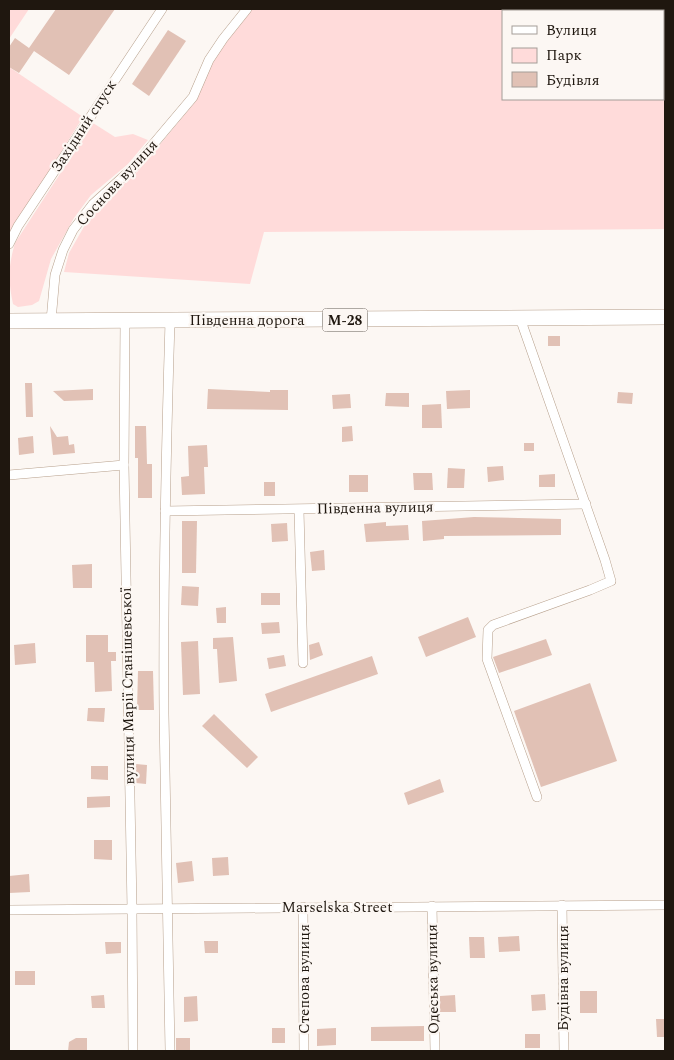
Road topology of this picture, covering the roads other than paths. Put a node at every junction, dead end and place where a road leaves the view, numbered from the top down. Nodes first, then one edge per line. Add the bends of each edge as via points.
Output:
1 (162, 9) edge
2 (247, 9) edge
3 (9, 244) edge
4 (665, 317) edge
5 (520, 318) junction
6 (125, 320) junction
7 (170, 320) junction
8 (9, 321) edge
9 (51, 321) junction
10 (124, 465) junction
11 (9, 475) edge
12 (586, 504) junction
13 (299, 510) junction
14 (165, 512) junction
15 (302, 663) dead end
16 (537, 797) dead end
17 (665, 905) edge
18 (432, 906) junction
19 (562, 906) junction
20 (303, 907) junction
21 (169, 908) junction
22 (132, 909) junction
23 (9, 910) edge
24 (133, 1051) edge
25 (170, 1051) edge
26 (304, 1051) edge
27 (435, 1051) edge
28 (564, 1051) edge

1 - 3 street, Західний спуск
2 - 9 street, Соснова вулиця via 209,60 192,98 134,167 93,204 73,230 56,275
4 - 5 highway, Південна дорога / М-28
5 - 7 highway, Південна дорога / М-28
5 - 12 street
6 - 7 highway, Південна дорога / М-28
6 - 9 highway, Південна дорога / М-28
6 - 10 street, вулиця Марії Станішевської
7 - 14 street
8 - 9 highway, Південна дорога / М-28
10 - 11 street
10 - 22 street, вулиця Марії Станішевської
12 - 13 street, Південна вулиця
12 - 16 street via 611,581 493,625 488,630 487,659
13 - 14 street, Південна вулиця
13 - 15 street
14 - 21 street via 164,712
17 - 19 street, Marselska Street
18 - 19 street, Marselska Street
18 - 20 street, Marselska Street
18 - 27 street, Одеська вулиця
19 - 28 street, Будівна вулиця
20 - 21 street, Marselska Street
20 - 26 street, Степова вулиця
21 - 22 street, Marselska Street
21 - 25 street
22 - 23 street, Marselska Street
22 - 24 street, вулиця Марії Станішевської

